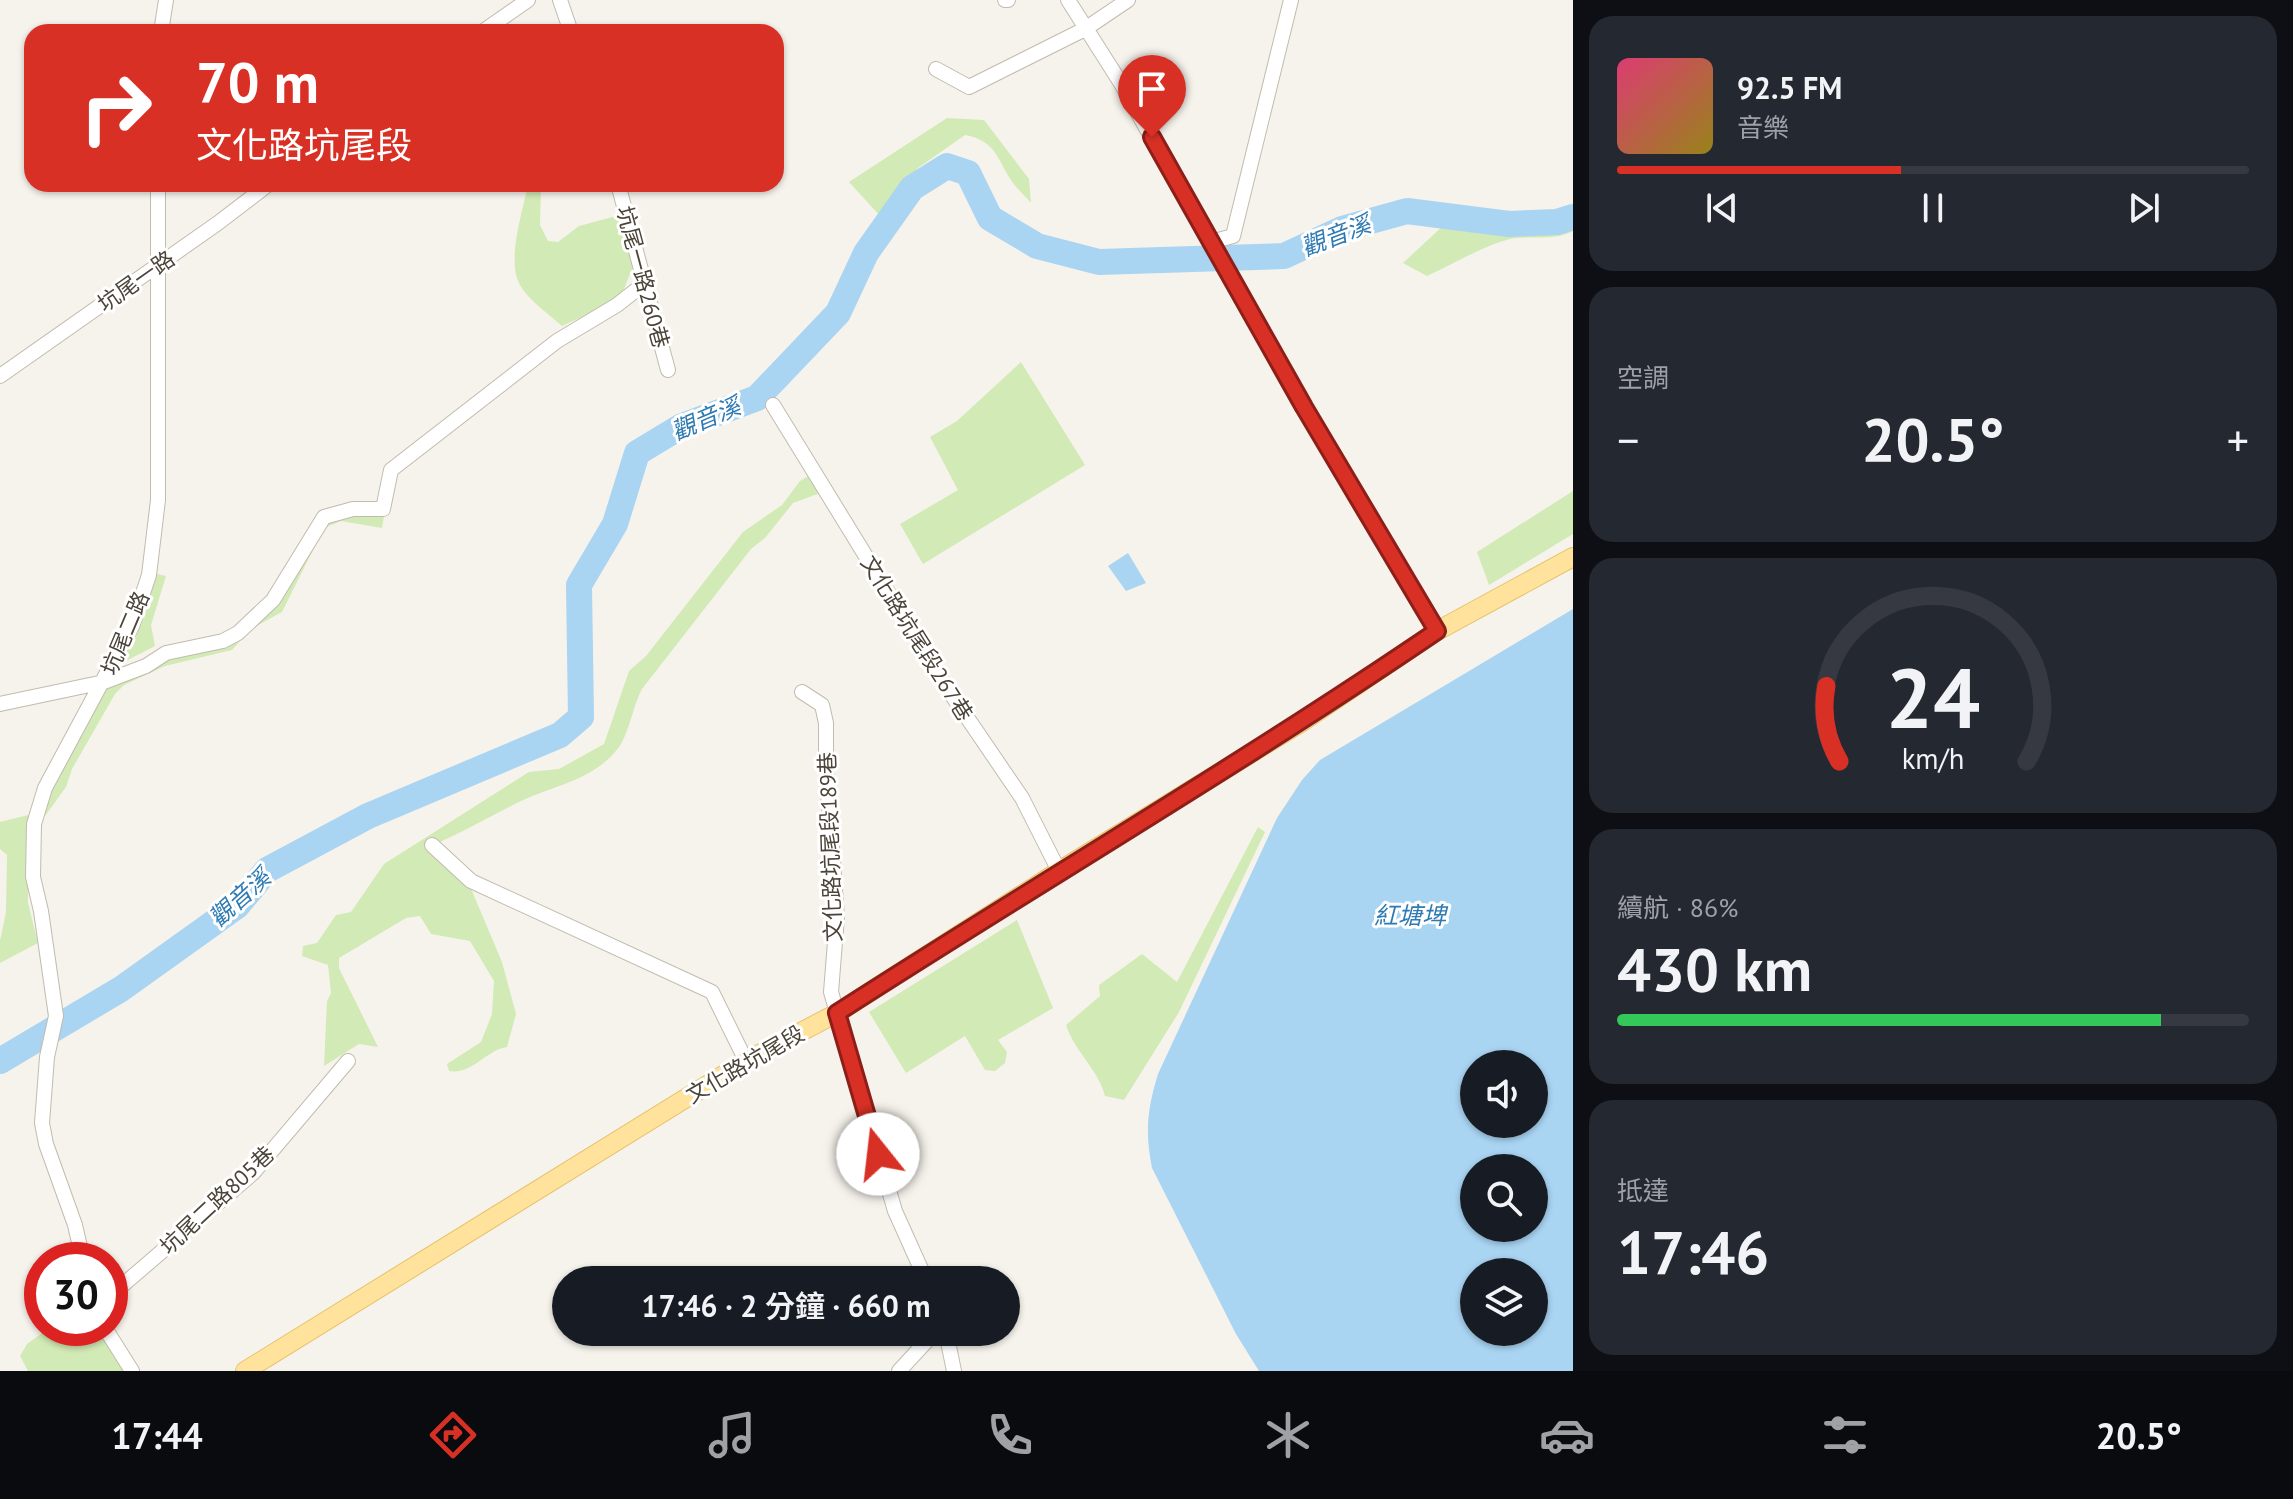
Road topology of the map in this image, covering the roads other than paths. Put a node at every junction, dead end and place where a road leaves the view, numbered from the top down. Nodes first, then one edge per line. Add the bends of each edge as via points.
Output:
1 (166, 0) edge
2 (528, 0) edge
3 (560, 0) edge
4 (1068, 0) edge
5 (1128, 0) edge
6 (1291, 0) edge
7 (162, 24) edge
8 (494, 24) edge
9 (568, 24) edge
10 (1085, 29) junction
11 (936, 69) dead end
12 (158, 192) edge
13 (258, 192) edge
14 (620, 192) edge
15 (1212, 243) junction
16 (158, 266) junction
17 (645, 283) junction
18 (668, 370) dead end
19 (0, 376) edge
20 (773, 405) dead end
21 (1573, 557) edge
22 (1437, 631) junction
23 (104, 682) junction
24 (802, 692) dead end
25 (0, 704) edge
26 (432, 845) dead end
27 (1059, 871) junction
28 (837, 1013) junction
29 (348, 1061) dead end
30 (746, 1061) junction
31 (79, 1242) edge
32 (920, 1266) edge
33 (128, 1281) edge
34 (116, 1346) edge
35 (922, 1346) edge
36 (949, 1346) edge
37 (132, 1371) edge
38 (245, 1371) edge
39 (899, 1371) edge
40 (954, 1371) edge

1 - 7 street
2 - 8 street
3 - 9 street
4 - 10 street
5 - 10 street
6 - 15 street via 1233,236
10 - 11 street via 969,87
10 - 15 street
12 - 16 street, 坑尾二路
13 - 16 street, 坑尾一路
14 - 17 street, 坑尾一路260巷
15 - 22 street
16 - 19 street, 坑尾一路
16 - 23 street, 坑尾二路 via 158,500 149,575 132,626
17 - 18 street, 坑尾一路260巷
17 - 23 street via 557,341 391,470 383,509 353,509 324,517 273,600 238,633 166,653
20 - 27 street, 文化路坑尾段267巷 via 945,685 1022,798
21 - 22 main road, 文化路坑尾段
22 - 27 main road, 文化路坑尾段 via 1302,722
23 - 25 street
23 - 31 street, 坑尾二路 via 45,788 34,824 33,877 56,1016 42,1123
24 - 28 street, 文化路坑尾段189巷 via 822,705 826,723 837,917 831,992
26 - 30 street via 471,881 712,992
27 - 28 main road, 文化路坑尾段
28 - 30 main road, 文化路坑尾段
28 - 32 street, 文化路坑尾段189巷 via 895,1211
29 - 33 street, 坑尾二路805巷 via 253,1173
30 - 38 main road, 文化路坑尾段
34 - 37 street
35 - 39 street
36 - 40 street

